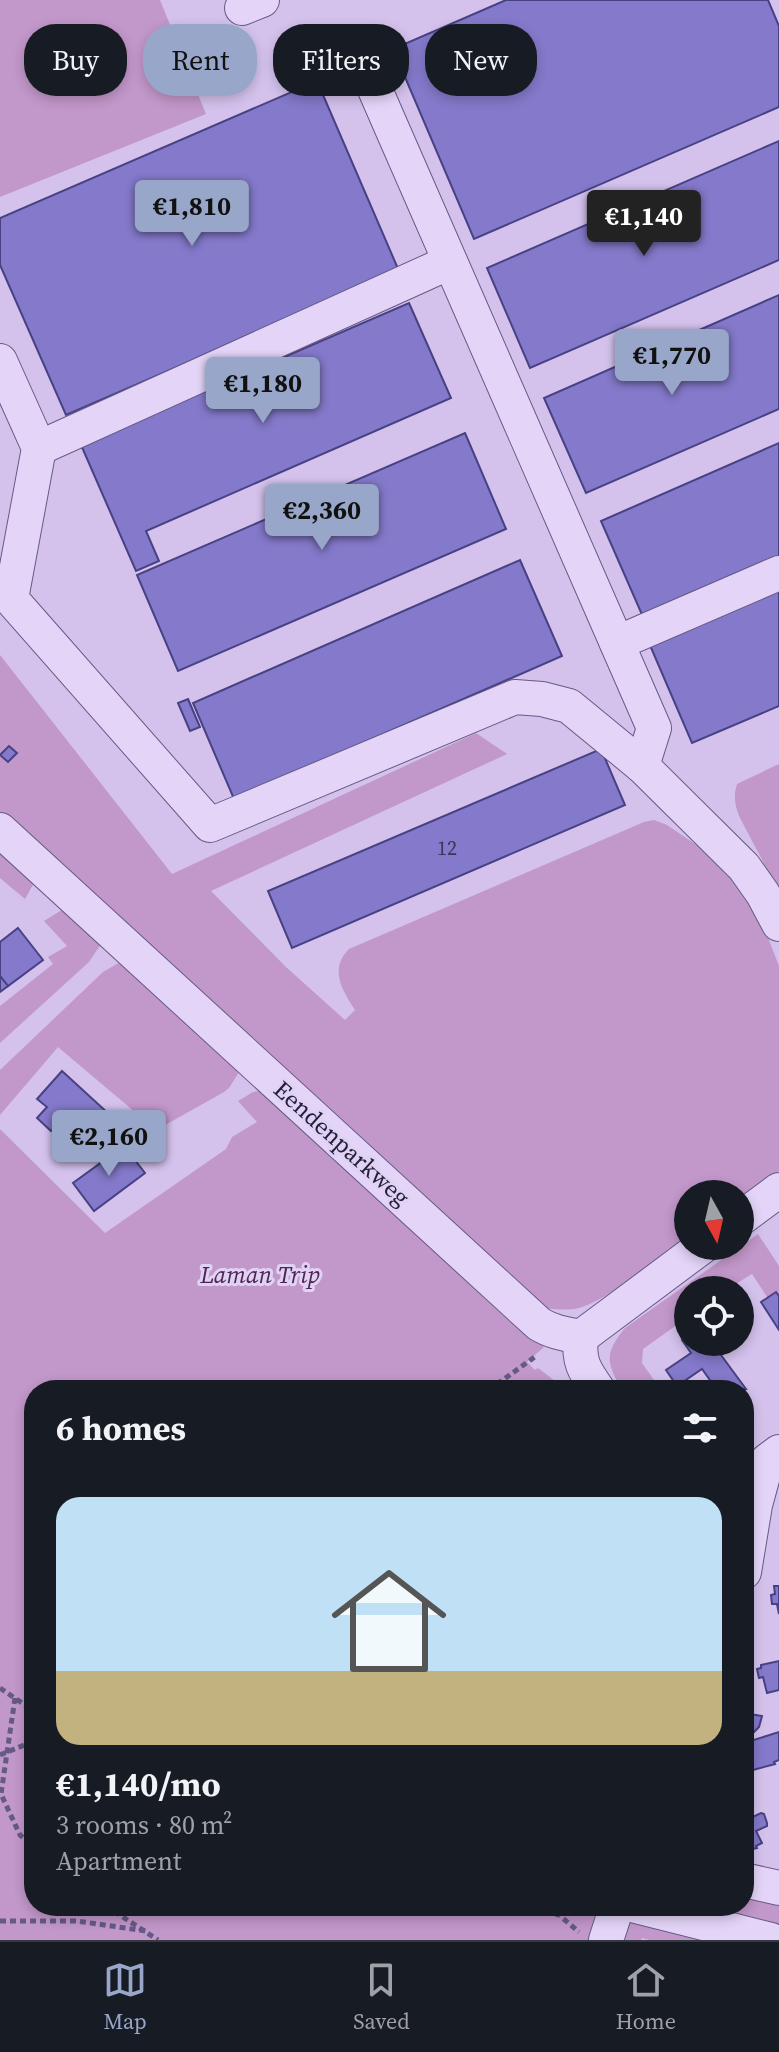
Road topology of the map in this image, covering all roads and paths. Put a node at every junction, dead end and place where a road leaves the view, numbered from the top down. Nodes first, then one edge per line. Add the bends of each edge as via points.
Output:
1 (378, 96) edge
2 (450, 262) junction
3 (0, 361) edge
4 (39, 448) junction
5 (779, 573) edge
6 (6, 592) edge
7 (617, 643) junction
8 (642, 766) junction
9 (0, 830) edge
10 (779, 924) edge
11 (779, 1190) edge
12 (754, 1209) edge
13 (684, 1260) edge
14 (581, 1337) junction
15 (503, 1380) edge
16 (590, 1380) edge
17 (779, 1452) edge
18 (754, 1495) edge
19 (0, 1688) edge
20 (15, 1698) junction
21 (24, 1704) edge
22 (24, 1745) edge
23 (3, 1754) edge
24 (0, 1794) edge
25 (24, 1838) edge
26 (754, 1882) edge
27 (779, 1888) edge
28 (122, 1916) edge
29 (560, 1916) edge
30 (614, 1916) edge
31 (676, 1916) edge
32 (0, 1921) edge
33 (146, 1931) junction
34 (158, 1940) edge
35 (589, 1940) edge
36 (606, 1940) edge
37 (771, 1940) edge

1 - 2 street
2 - 4 street
2 - 7 street
3 - 4 street
4 - 6 street
5 - 7 street
6 - 8 street via 210,825 515,697 569,706
7 - 8 street via 654,728
8 - 10 street via 744,867
9 - 14 street, Eendenparkweg via 539,1324
11 - 12 street
13 - 14 street
14 - 15 path via 547,1349
14 - 16 street via 580,1361
17 - 18 street via 767,1461
19 - 20 path
20 - 21 path
20 - 23 path
22 - 23 path
23 - 24 path
24 - 25 path
26 - 27 street
28 - 33 path
29 - 35 path
30 - 36 street
31 - 37 street
32 - 33 path via 77,1921
33 - 34 path

